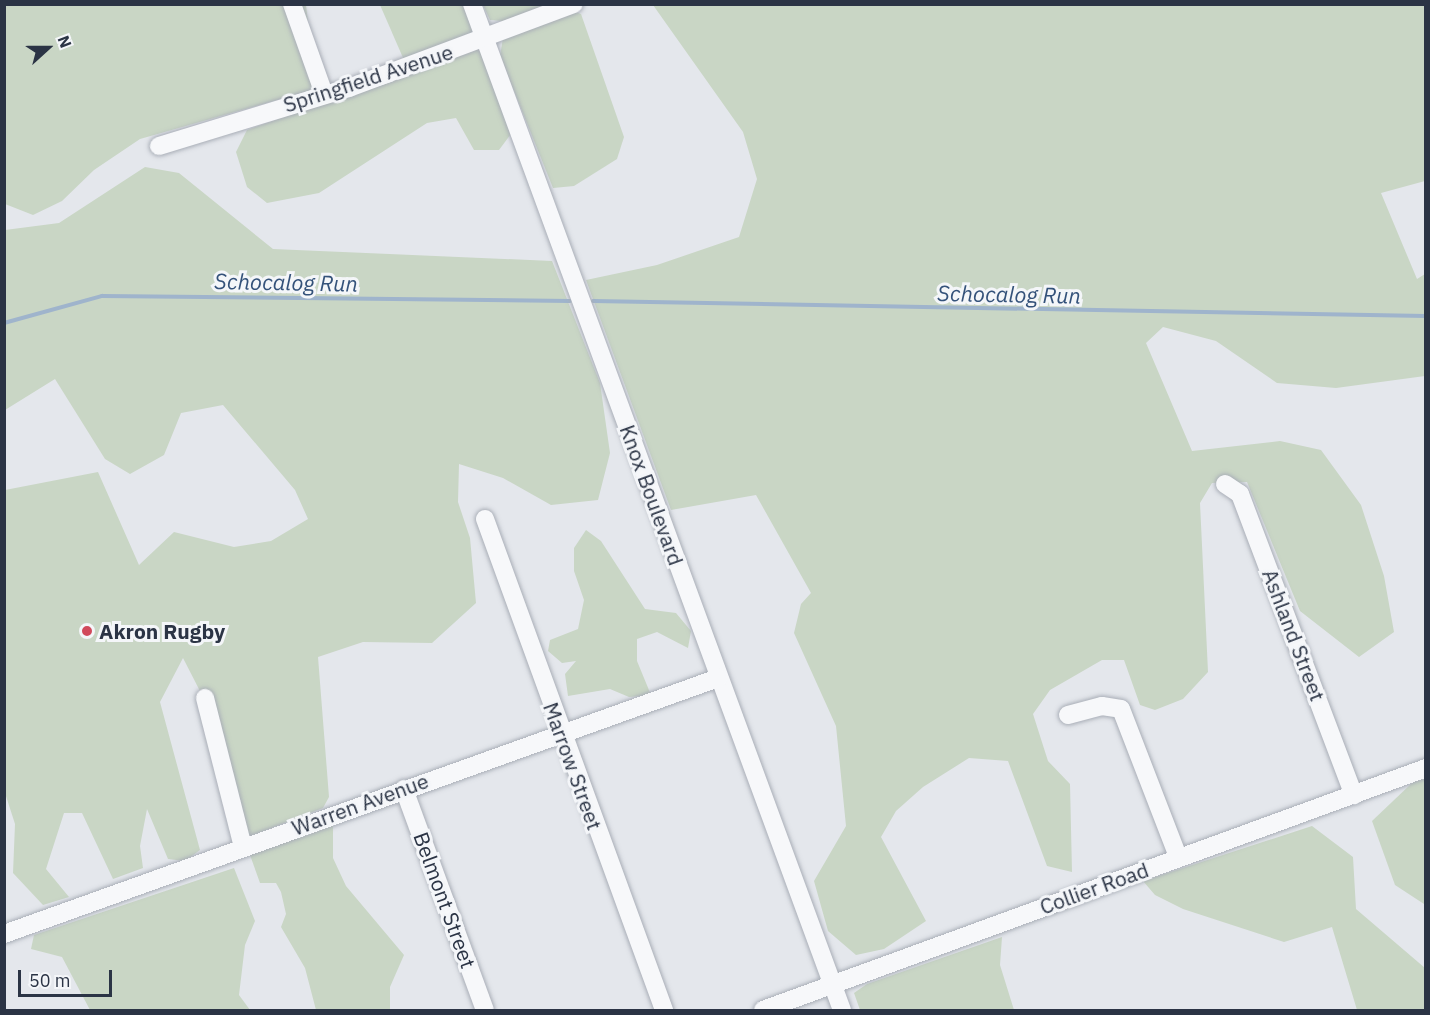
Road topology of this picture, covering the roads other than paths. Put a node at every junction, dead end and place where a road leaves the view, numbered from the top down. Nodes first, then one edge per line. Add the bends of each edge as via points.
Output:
1 (292, 4) edge
2 (472, 4) edge
3 (574, 4) edge
4 (485, 39) junction
5 (324, 94) junction
6 (159, 146) dead end
7 (1225, 484) dead end
8 (485, 519) dead end
9 (718, 678) junction
10 (205, 698) dead end
11 (1068, 715) dead end
12 (560, 731) junction
13 (1425, 768) edge
14 (404, 789) junction
15 (1354, 795) junction
16 (243, 848) junction
17 (1178, 857) junction
18 (4, 934) edge
19 (830, 986) junction
20 (485, 1011) edge
21 (664, 1011) edge
22 (764, 1011) edge
23 (842, 1011) edge

1 - 5 street
2 - 4 street, Knox Boulevard
3 - 4 street, Springfield Avenue
4 - 5 street, Springfield Avenue
4 - 9 street, Knox Boulevard
5 - 6 street, Springfield Avenue
7 - 15 street, Ashland Street via 1240,494
8 - 12 street, Marrow Street
9 - 12 street, Warren Avenue
9 - 19 street, Knox Boulevard
10 - 16 street
11 - 17 street via 1102,706 1121,709
12 - 14 street, Warren Avenue
12 - 21 street, Marrow Street
13 - 15 street, Collier Road
14 - 16 street, Warren Avenue
14 - 20 street, Belmont Street
15 - 17 street, Collier Road
16 - 18 street, Warren Avenue
17 - 19 street, Collier Road
19 - 22 street, Collier Road
19 - 23 street, Knox Boulevard

